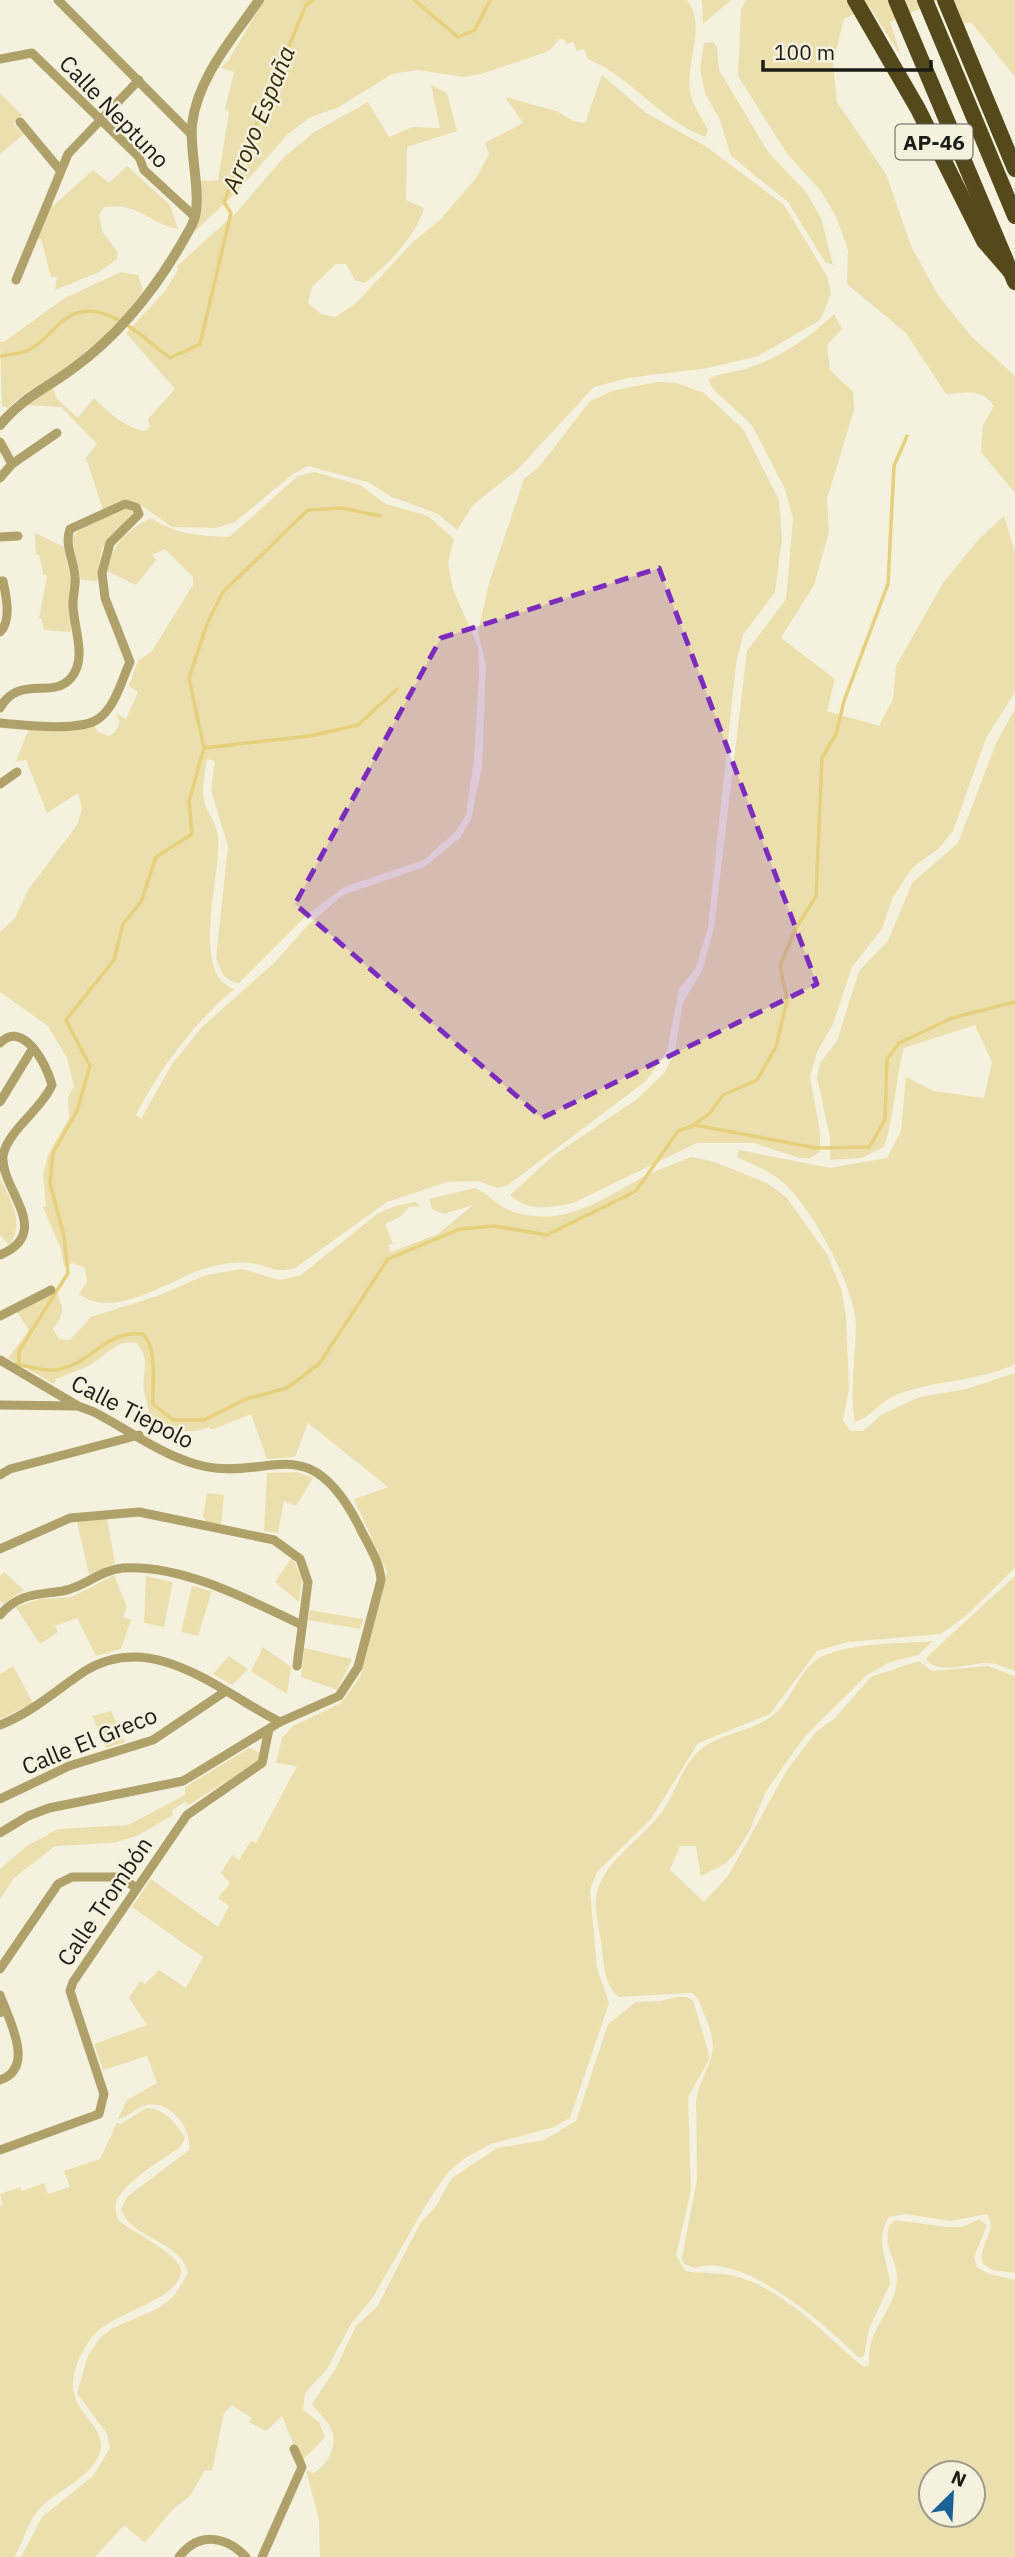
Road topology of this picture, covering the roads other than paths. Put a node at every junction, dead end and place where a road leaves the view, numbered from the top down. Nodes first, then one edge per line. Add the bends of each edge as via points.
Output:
1 (58, 0) edge
2 (896, 0) edge
3 (945, 0) edge
4 (253, 2) edge
5 (926, 3) edge
6 (858, 5) edge
7 (0, 60) edge
8 (139, 80) junction
9 (99, 119) junction
10 (20, 122) dead end
11 (191, 134) junction
12 (1015, 169) edge
13 (60, 170) junction
14 (1015, 216) edge
15 (195, 217) junction
16 (1013, 276) edge
17 (16, 280) dead end
18 (0, 425) edge
19 (57, 433) dead end
20 (0, 442) edge
21 (12, 464) junction
22 (0, 478) edge
23 (18, 536) dead end
24 (0, 537) edge
25 (0, 581) edge
26 (0, 632) edge
27 (0, 708) edge
28 (0, 723) edge
29 (17, 772) dead end
30 (0, 784) edge
31 (0, 1043) edge
32 (33, 1048) junction
33 (0, 1102) edge
34 (0, 1255) edge
35 (51, 1290) dead end
36 (0, 1316) edge
37 (0, 1360) edge
38 (0, 1405) edge
39 (78, 1406) junction
40 (139, 1435) junction
41 (0, 1475) edge
42 (0, 1549) edge
43 (0, 1615) edge
44 (302, 1625) junction
45 (297, 1666) dead end
46 (226, 1691) junction
47 (280, 1722) junction
48 (0, 1725) edge
49 (269, 1729) junction
50 (0, 1800) edge
51 (0, 1833) edge
52 (135, 1887) junction
53 (0, 1969) edge
54 (0, 1995) edge
55 (3, 2011) edge
56 (0, 2080) edge
57 (0, 2150) edge
58 (294, 2449) dead end
59 (178, 2557) edge
60 (246, 2557) edge
61 (262, 2557) edge

1 - 8 street
2 - 16 highway
3 - 12 highway, AP-46
4 - 11 street via 202,86
5 - 14 highway
6 - 16 highway, AP-46 via 918,109 984,241
7 - 9 street, Calle Neptuno via 32,54
8 - 9 street
8 - 11 street
9 - 13 street via 68,153
9 - 15 street, Calle Neptuno via 139,157 144,170
10 - 13 street
11 - 15 street
13 - 17 street
15 - 18 street via 137,311 75,367 19,403
19 - 21 street
20 - 21 street
21 - 22 street
23 - 24 street
25 - 26 street via 6,624
27 - 28 street via 16,690 58,686 71,679 78,665 79,644 67,538 70,529 125,504 136,507 139,514 110,543 104,557 105,598 130,662 111,704 99,719 84,724
29 - 30 street
31 - 32 street via 20,1037
32 - 33 street
32 - 34 street via 52,1085 45,1102 11,1138 3,1156 24,1224 18,1243
35 - 36 street
37 - 39 street, Calle Tiepolo
38 - 39 street
39 - 40 street, Calle Tiepolo
40 - 41 street
40 - 47 street, Calle Tiepolo via 189,1462 213,1468 287,1463 315,1472 347,1503 379,1566 381,1580 358,1667 349,1684 331,1701
42 - 44 street via 70,1518 139,1512 274,1540 290,1549 305,1569 308,1582
43 - 44 street via 26,1595 62,1591 123,1568 215,1584
44 - 45 street
46 - 47 street
46 - 48 street via 202,1676 149,1657 117,1658 83,1672 37,1708
46 - 50 street, Calle El Greco via 153,1740 69,1766
47 - 49 street, Calle Tiepolo
49 - 51 street, Calle Tiepolo via 183,1781 49,1808
49 - 52 street, Calle Trombón via 262,1763 187,1815
52 - 53 street via 120,1877 72,1877 58,1884
52 - 57 street, Calle Trombón via 70,1991 104,2094 103,2107 92,2118
54 - 55 street
55 - 56 street via 20,2055 18,2067
58 - 61 street via 302,2467
59 - 60 street via 198,2540 211,2537 227,2542

